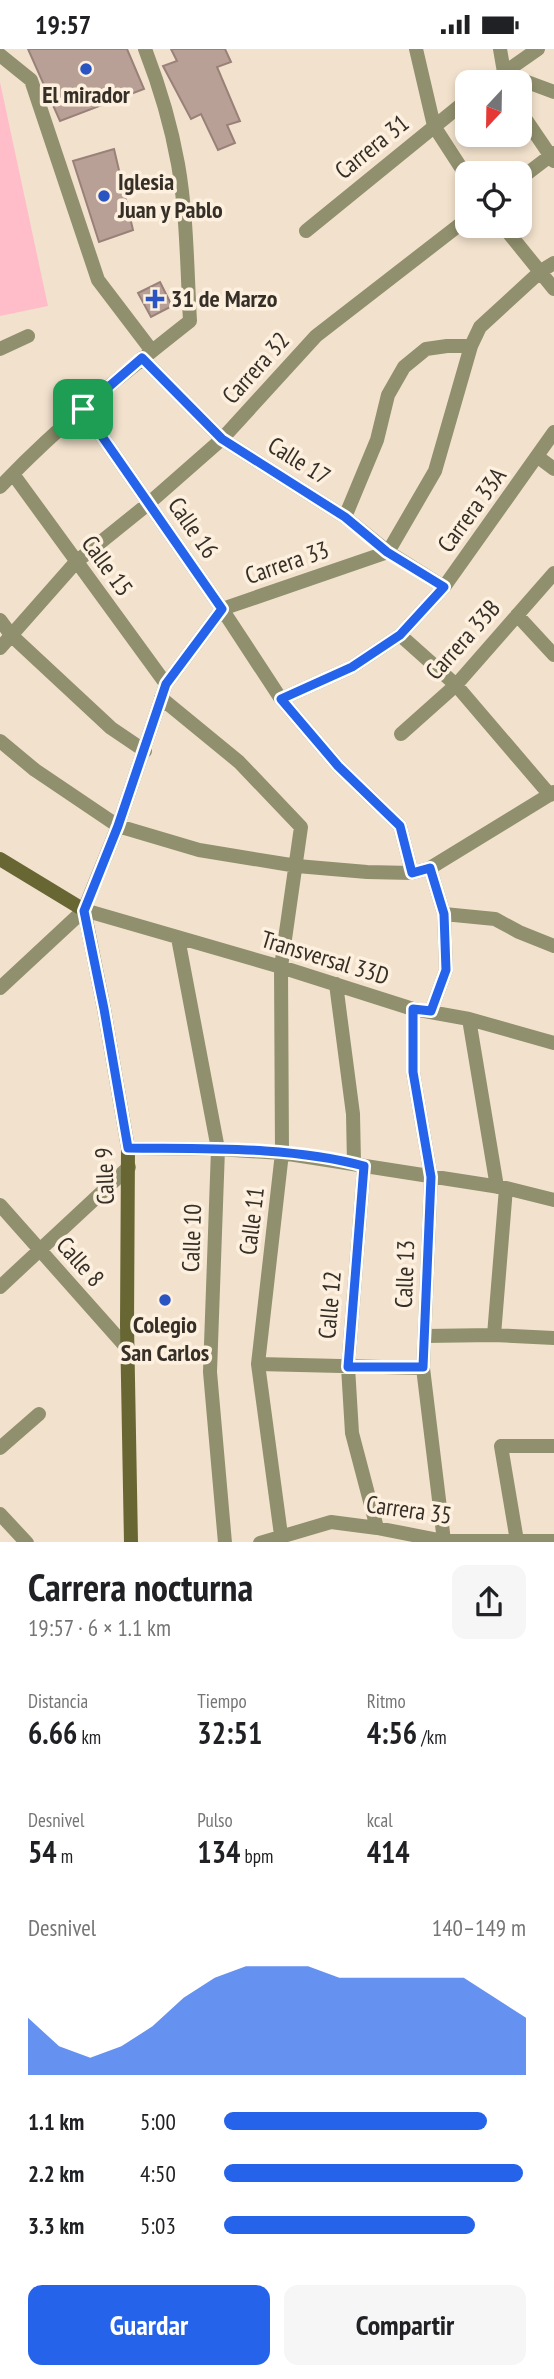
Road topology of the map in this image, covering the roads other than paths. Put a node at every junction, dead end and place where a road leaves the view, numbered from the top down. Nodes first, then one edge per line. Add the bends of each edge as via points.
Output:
1 (145, 49) edge
2 (416, 49) edge
3 (500, 49) edge
4 (538, 49) edge
5 (0, 55) edge
6 (500, 70) edge
7 (511, 70) edge
8 (532, 87) edge
9 (554, 92) edge
10 (455, 109) edge
11 (434, 126) junction
12 (532, 128) edge
13 (553, 157) edge
14 (457, 161) edge
15 (532, 171) edge
16 (455, 228) edge
17 (306, 231) dead end
18 (513, 238) edge
19 (554, 263) edge
20 (541, 271) junction
21 (554, 289) edge
22 (28, 336) dead end
23 (471, 346) junction
24 (0, 349) edge
25 (147, 354) junction
26 (83, 409) junction
27 (554, 432) edge
28 (222, 439) junction
29 (538, 457) junction
30 (554, 469) edge
31 (13, 474) junction
32 (0, 488) edge
33 (148, 504) junction
34 (345, 517) junction
35 (387, 552) junction
36 (76, 562) junction
37 (554, 573) edge
38 (444, 587) junction
39 (222, 609) junction
40 (517, 615) junction
41 (0, 620) edge
42 (11, 635) junction
43 (400, 635) junction
44 (0, 648) edge
45 (554, 655) edge
46 (456, 685) junction
47 (163, 691) junction
48 (281, 699) junction
49 (401, 734) dead end
50 (0, 741) edge
51 (145, 751) junction
52 (552, 793) edge
53 (118, 826) junction
54 (301, 827) joint
55 (0, 859) edge
56 (297, 866) junction
57 (430, 868) junction
58 (412, 873) junction
59 (84, 911) junction
60 (444, 914) junction
61 (178, 938) junction
62 (554, 946) edge
63 (281, 967) junction
64 (337, 984) junction
65 (0, 988) edge
66 (413, 1009) junction
67 (431, 1011) junction
68 (469, 1019) junction
69 (554, 1043) edge
70 (128, 1148) junction
71 (218, 1149) junction
72 (282, 1153) junction
73 (359, 1165) junction
74 (130, 1167) junction
75 (431, 1177) junction
76 (502, 1188) junction
77 (554, 1200) edge
78 (0, 1205) edge
79 (40, 1251) junction
80 (0, 1287) edge
81 (494, 1335) junction
82 (425, 1336) junction
83 (554, 1338) edge
84 (127, 1348) junction
85 (258, 1364) junction
86 (348, 1367) junction
87 (423, 1367) junction
88 (39, 1414) dead end
89 (554, 1446) edge
90 (0, 1448) edge
91 (0, 1514) edge
92 (377, 1528) junction
93 (281, 1535) junction
94 (395, 1537) edge
95 (444, 1541) junction
96 (517, 1541) junction
97 (554, 1541) edge
98 (27, 1542) edge
99 (131, 1542) edge
100 (225, 1542) edge
101 (260, 1542) edge

1 - 25 street via 178,164 190,321
2 - 11 street
3 - 6 street
4 - 7 street
5 - 25 street, Calle 17 via 31,80 98,280
8 - 9 street
10 - 11 street, Carrera 31
11 - 14 street
11 - 17 street, Carrera 31
12 - 13 street
13 - 15 street
16 - 28 street, Carrera 32 via 316,336
18 - 20 street
19 - 20 street
20 - 21 street
20 - 23 street via 480,327
22 - 24 street
23 - 34 street via 426,349 404,367 388,395 377,440
23 - 35 street via 435,471
25 - 26 street
25 - 28 street, Calle 17
26 - 31 street
26 - 33 street, Calle 16
27 - 29 street, Carrera 33A
28 - 33 street, Carrera 32
28 - 34 street, Calle 17
29 - 30 street
29 - 38 street, Carrera 33A
31 - 32 street
31 - 36 street, Calle 15
33 - 36 street, Carrera 32
33 - 39 street, Calle 16
34 - 35 street, Calle 17
35 - 38 street, Calle 17
35 - 39 street, Carrera 33
36 - 42 street, Carrera 32
36 - 47 street, Calle 15
37 - 40 street, Carrera 33B
38 - 43 street, Carrera 33A
39 - 47 street, Carrera 33
39 - 48 street, Calle 16
40 - 45 street
40 - 46 street, Carrera 33B
41 - 42 street
42 - 44 street, Carrera 32
42 - 51 street via 111,728
43 - 46 street
43 - 48 street, Carrera 33A via 352,667
46 - 49 street, Carrera 33B
46 - 52 street
47 - 51 street, Carrera 33
47 - 54 street, Calle 15
48 - 58 street, Calle 16 via 338,766 400,826
50 - 53 street
51 - 53 street, Carrera 33
52 - 57 street
53 - 56 street via 199,850
53 - 59 street, Carrera 33
54 - 56 street, Calle 11
55 - 59 street
56 - 58 street
56 - 63 street, Calle 11
57 - 58 street
57 - 60 street
59 - 61 street, Transversal 33D
59 - 65 street, Carrera 33
59 - 70 street, Calle 9
60 - 62 street via 495,919
60 - 67 street via 446,970
61 - 63 street, Transversal 33D
61 - 71 street, Calle 10
63 - 64 street, Transversal 33D
63 - 72 street, Calle 11
64 - 66 street, Transversal 33D
64 - 73 street, Calle 12
66 - 67 street, Transversal 33D
66 - 75 street, Calle 13 via 413,1072
67 - 68 street, Transversal 33D
68 - 69 street, Transversal 33D
68 - 76 street
70 - 71 street
70 - 74 street, Calle 9
71 - 72 street
71 - 100 street, Calle 10 via 210,1372
72 - 73 street
72 - 85 street, Calle 11
73 - 75 street
73 - 86 street, Calle 12
74 - 79 street
74 - 84 street, Calle 9
75 - 76 street
75 - 82 street, Calle 13
76 - 77 street
76 - 81 street
78 - 79 street, Calle 8
79 - 80 street
79 - 84 street, Calle 8
81 - 82 street
81 - 83 street
82 - 87 street, Calle 13
84 - 99 street, Calle 9
85 - 86 street
85 - 93 street, Calle 11
86 - 87 street
86 - 92 street, Calle 12 via 352,1433
87 - 95 street, Calle 13
88 - 90 street
89 - 96 street via 501,1447
91 - 98 street
92 - 93 street, Carrera 35 via 331,1522
92 - 94 street, Carrera 35
93 - 101 street, Carrera 35
94 - 95 street, Carrera 35
95 - 96 street, Carrera 35
96 - 97 street, Carrera 35

